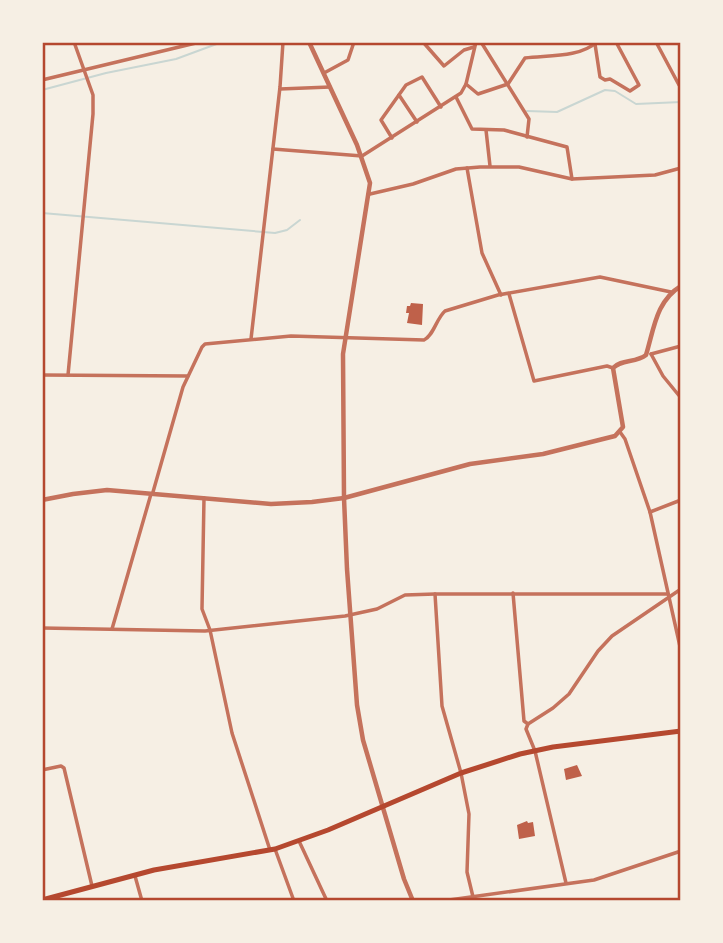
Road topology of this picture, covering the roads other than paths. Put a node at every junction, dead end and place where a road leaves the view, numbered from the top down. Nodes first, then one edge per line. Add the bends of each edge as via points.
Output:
1 (74, 42) edge
2 (200, 42) edge
3 (283, 42) edge
4 (309, 42) edge
5 (354, 42) edge
6 (423, 42) edge
7 (616, 42) edge
8 (656, 42) edge
9 (596, 43) edge
10 (477, 44) edge
11 (83, 70) junction
12 (324, 73) junction
13 (42, 80) edge
14 (466, 84) junction
15 (508, 84) junction
16 (679, 85) dead end
17 (330, 87) junction
18 (280, 89) junction
19 (399, 94) junction
20 (456, 97) junction
21 (441, 107) junction
22 (418, 122) junction
23 (485, 129) junction
24 (527, 137) junction
25 (392, 138) junction
26 (272, 149) junction
27 (362, 156) junction
28 (490, 166) junction
29 (467, 168) junction
30 (681, 168) edge
31 (572, 179) junction
32 (370, 194) junction
33 (681, 286) edge
34 (671, 292) junction
35 (509, 294) junction
36 (501, 295) junction
37 (345, 338) junction
38 (251, 339) junction
39 (681, 346) edge
40 (649, 354) junction
41 (613, 369) junction
42 (42, 375) edge
43 (68, 375) junction
44 (188, 376) junction
45 (681, 398) edge
46 (620, 432) junction
47 (152, 492) junction
48 (204, 498) junction
49 (344, 498) junction
50 (42, 500) edge
51 (681, 500) edge
52 (650, 512) junction
53 (681, 589) edge
54 (513, 593) junction
55 (435, 594) junction
56 (668, 595) junction
57 (350, 614) junction
58 (42, 628) edge
59 (112, 629) junction
60 (209, 630) junction
61 (681, 651) edge
62 (528, 724) junction
63 (681, 731) edge
64 (534, 751) junction
65 (42, 770) edge
66 (461, 773) junction
67 (383, 806) junction
68 (299, 841) junction
69 (273, 850) junction
70 (681, 850) edge
71 (135, 874) junction
72 (566, 883) junction
73 (92, 886) junction
74 (474, 899) edge
75 (42, 900) edge
76 (142, 901) edge
77 (294, 901) edge
78 (327, 901) edge
79 (413, 901) edge
80 (442, 901) edge

1 - 11 street
2 - 11 street
3 - 18 street
4 - 12 street
5 - 12 street via 348,60
6 - 10 street via 443,66
7 - 9 street via 639,85 630,90 600,77
8 - 16 street
9 - 15 street via 569,54 525,58
10 - 14 street
10 - 15 street
11 - 13 street
11 - 43 street via 93,95 93,114
12 - 17 street
14 - 15 street via 478,94
14 - 20 street
15 - 24 street via 529,119
17 - 18 street
17 - 27 street
18 - 26 street
19 - 21 street via 422,76
19 - 22 street
19 - 25 street via 381,120
20 - 21 street
20 - 23 street via 472,128
21 - 22 street
22 - 25 street
23 - 24 street
23 - 28 street
24 - 31 street via 567,146
25 - 27 street
26 - 27 street
26 - 38 street
27 - 32 street
28 - 29 street
28 - 31 street via 519,167
29 - 32 street
29 - 36 street via 482,253
30 - 31 street via 654,175
32 - 37 street
33 - 34 street
34 - 35 street via 600,277
34 - 40 street via 659,310
35 - 36 street
35 - 41 street via 534,381 607,366
36 - 37 street via 445,311 424,340
37 - 38 street
37 - 49 street
38 - 44 street via 205,344
39 - 40 street
40 - 41 street
40 - 45 street
41 - 46 street
42 - 43 street
43 - 44 street
44 - 47 street
46 - 49 street via 543,454 449,469
46 - 52 street
47 - 48 street
47 - 50 street via 93,491
47 - 59 street
48 - 49 street via 286,504
48 - 60 street via 201,601
49 - 57 street
51 - 52 street
52 - 56 street
53 - 56 street
54 - 55 street
54 - 56 street
54 - 62 street via 524,721
55 - 57 street via 405,595 377,609
55 - 66 street via 442,706
56 - 61 street
56 - 62 street via 612,636 569,694
57 - 60 street
57 - 67 street via 359,722
58 - 59 street
59 - 60 street
60 - 69 street via 232,733
62 - 64 street
63 - 64 main road
64 - 66 main road
64 - 72 street
65 - 73 street via 64,768
66 - 67 main road
66 - 74 street via 469,814 467,872
67 - 68 main road
67 - 79 street
68 - 69 main road
68 - 78 street
69 - 71 main road
69 - 77 street
70 - 72 street via 605,877
71 - 73 main road
71 - 76 street
72 - 74 street
73 - 75 main road
74 - 80 street

